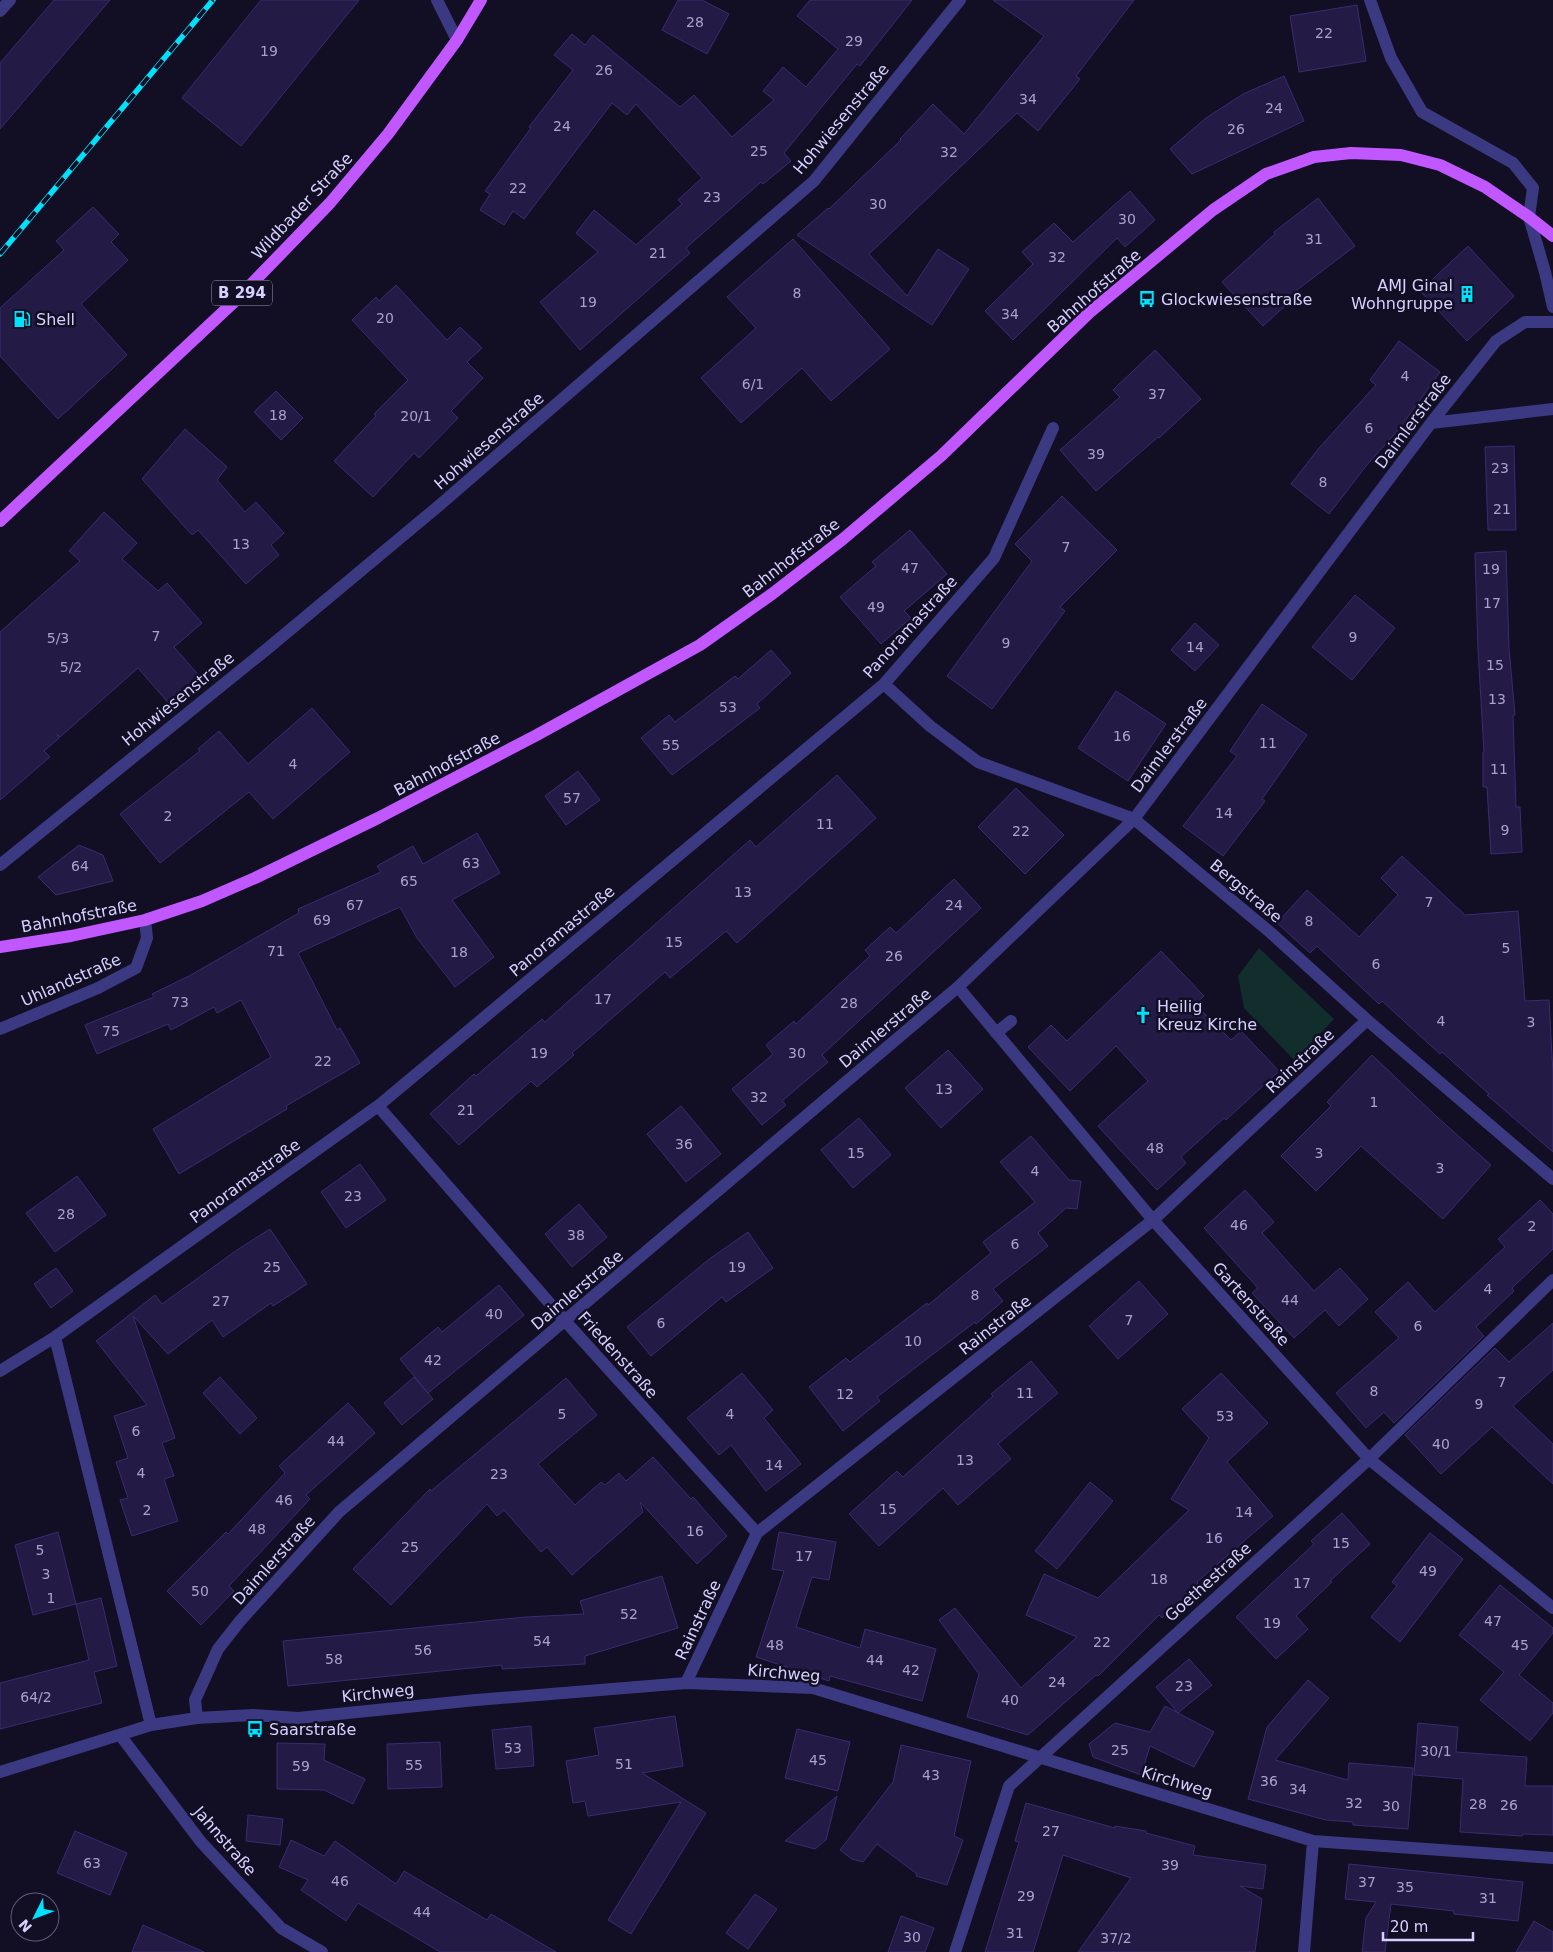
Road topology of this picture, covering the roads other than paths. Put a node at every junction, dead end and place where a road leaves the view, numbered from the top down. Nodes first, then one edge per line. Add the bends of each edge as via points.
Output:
1 (10, 0) edge
2 (437, 0) edge
3 (482, 0) edge
4 (960, 0) edge
5 (1370, 0) edge
6 (0, 11) edge
7 (457, 40) junction
8 (1529, 217) junction
9 (1553, 236) edge
10 (1553, 307) edge
11 (1553, 322) edge
12 (1553, 409) edge
13 (1431, 423) junction
14 (1053, 428) dead end
15 (0, 521) edge
16 (884, 684) junction
17 (1134, 818) junction
18 (0, 865) edge
19 (145, 920) junction
20 (0, 947) edge
21 (958, 987) junction
22 (1011, 1020) dead end
23 (1367, 1020) junction
24 (0, 1029) edge
25 (996, 1033) junction
26 (378, 1106) junction
27 (1553, 1179) edge
28 (1153, 1220) junction
29 (1553, 1280) edge
30 (566, 1322) junction
31 (55, 1337) junction
32 (0, 1371) edge
33 (1369, 1459) junction
34 (757, 1533) junction
35 (1553, 1608) edge
36 (686, 1683) junction
37 (197, 1718) junction
38 (151, 1725) junction
39 (120, 1735) junction
40 (1039, 1757) junction
41 (0, 1772) edge
42 (1313, 1841) junction
43 (1553, 1858) edge
44 (322, 1952) edge
45 (955, 1952) edge
46 (1304, 1952) edge

1 - 6 street
2 - 7 street
3 - 7 main road, Wildbader Straße / B 294
4 - 18 street, Hohwiesenstraße via 814,180 435,510
5 - 8 street via 1391,58 1422,112 1513,163 1533,188
7 - 15 main road, Wildbader Straße / B 294 via 388,134 330,203 236,300
8 - 9 main road, Bahnhofstraße
8 - 10 street
8 - 19 main road, Bahnhofstraße via 1485,187 1440,165 1400,155 1351,153 1314,157 1266,174 1214,210 1089,313 941,456 843,539 700,645 370,822 255,878 202,901
11 - 13 street, Daimlerstraße via 1524,322 1496,341
12 - 13 street
13 - 17 street, Daimlerstraße
14 - 16 street, Panoramastraße via 994,558
16 - 17 street, Bergstraße via 930,726 978,762
16 - 26 street, Panoramastraße
17 - 21 street, Daimlerstraße
17 - 23 street, Bergstraße via 1271,933
19 - 20 main road, Bahnhofstraße
19 - 24 street, Uhlandstraße via 147,938 136,968 98,988
21 - 25 street, Gartenstraße
21 - 30 street, Daimlerstraße
22 - 25 street
23 - 27 street, Bergstraße
23 - 28 street, Rainstraße
25 - 28 street, Gartenstraße
26 - 30 street, Friedenstraße
26 - 31 street, Panoramastraße
28 - 33 street, Gartenstraße
28 - 34 street, Rainstraße
29 - 33 street, Goethestraße
30 - 34 street, Friedenstraße
30 - 37 street, Daimlerstraße via 339,1512 218,1649 195,1700
31 - 32 street, Panoramastraße
31 - 38 street
33 - 35 street, Gartenstraße
33 - 40 street, Goethestraße
34 - 36 street, Rainstraße
36 - 37 street, Kirchweg via 298,1718 253,1715
36 - 40 street, Kirchweg via 813,1688
37 - 38 street, Kirchweg
38 - 39 street, Kirchweg
39 - 41 street, Kirchweg
39 - 44 street, Jahnstraße via 201,1842 281,1928
40 - 42 street, Kirchweg
40 - 45 street, Goethestraße via 1009,1786
42 - 43 street, Kirchweg
42 - 46 street

